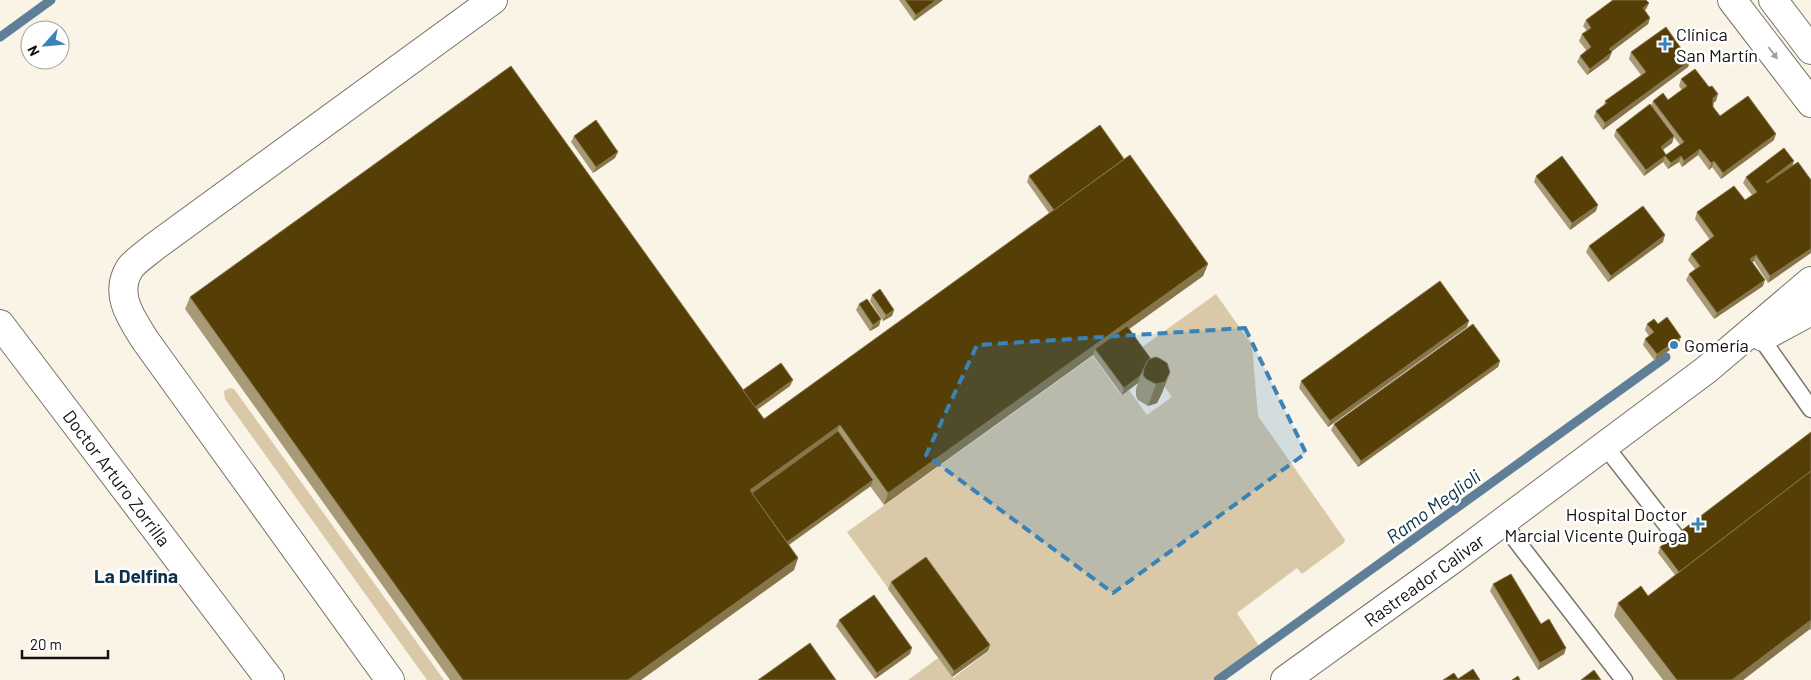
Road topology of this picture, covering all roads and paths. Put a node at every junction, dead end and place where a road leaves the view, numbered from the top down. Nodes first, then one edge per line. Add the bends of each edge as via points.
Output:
1 (493, 0) edge
2 (1732, 0) edge
3 (1773, 0) edge
4 (1811, 50) edge
5 (1811, 103) edge
6 (1811, 281) edge
7 (1811, 311) edge
8 (0, 324) edge
9 (1761, 338) junction
10 (1706, 370) junction
11 (1811, 409) edge
12 (1605, 446) junction
13 (1502, 522) junction
14 (1678, 538) edge
15 (1293, 678) edge
16 (270, 680) edge
17 (390, 680) edge
18 (1624, 680) edge

1 - 17 street via 148,252 129,269 123,288 126,309 145,340
2 -> 5 street
3 - 4 street
6 - 10 street, Rastreador Calivar
7 - 9 street, Rastreador Calivar
8 - 16 street, Doctor Arturo Zorrilla
9 - 10 street, Rastreador Calivar
9 - 11 lane
10 - 12 street, Rastreador Calivar
12 - 13 street, Rastreador Calivar
12 - 14 lane
13 - 15 street, Rastreador Calivar
13 - 18 lane

